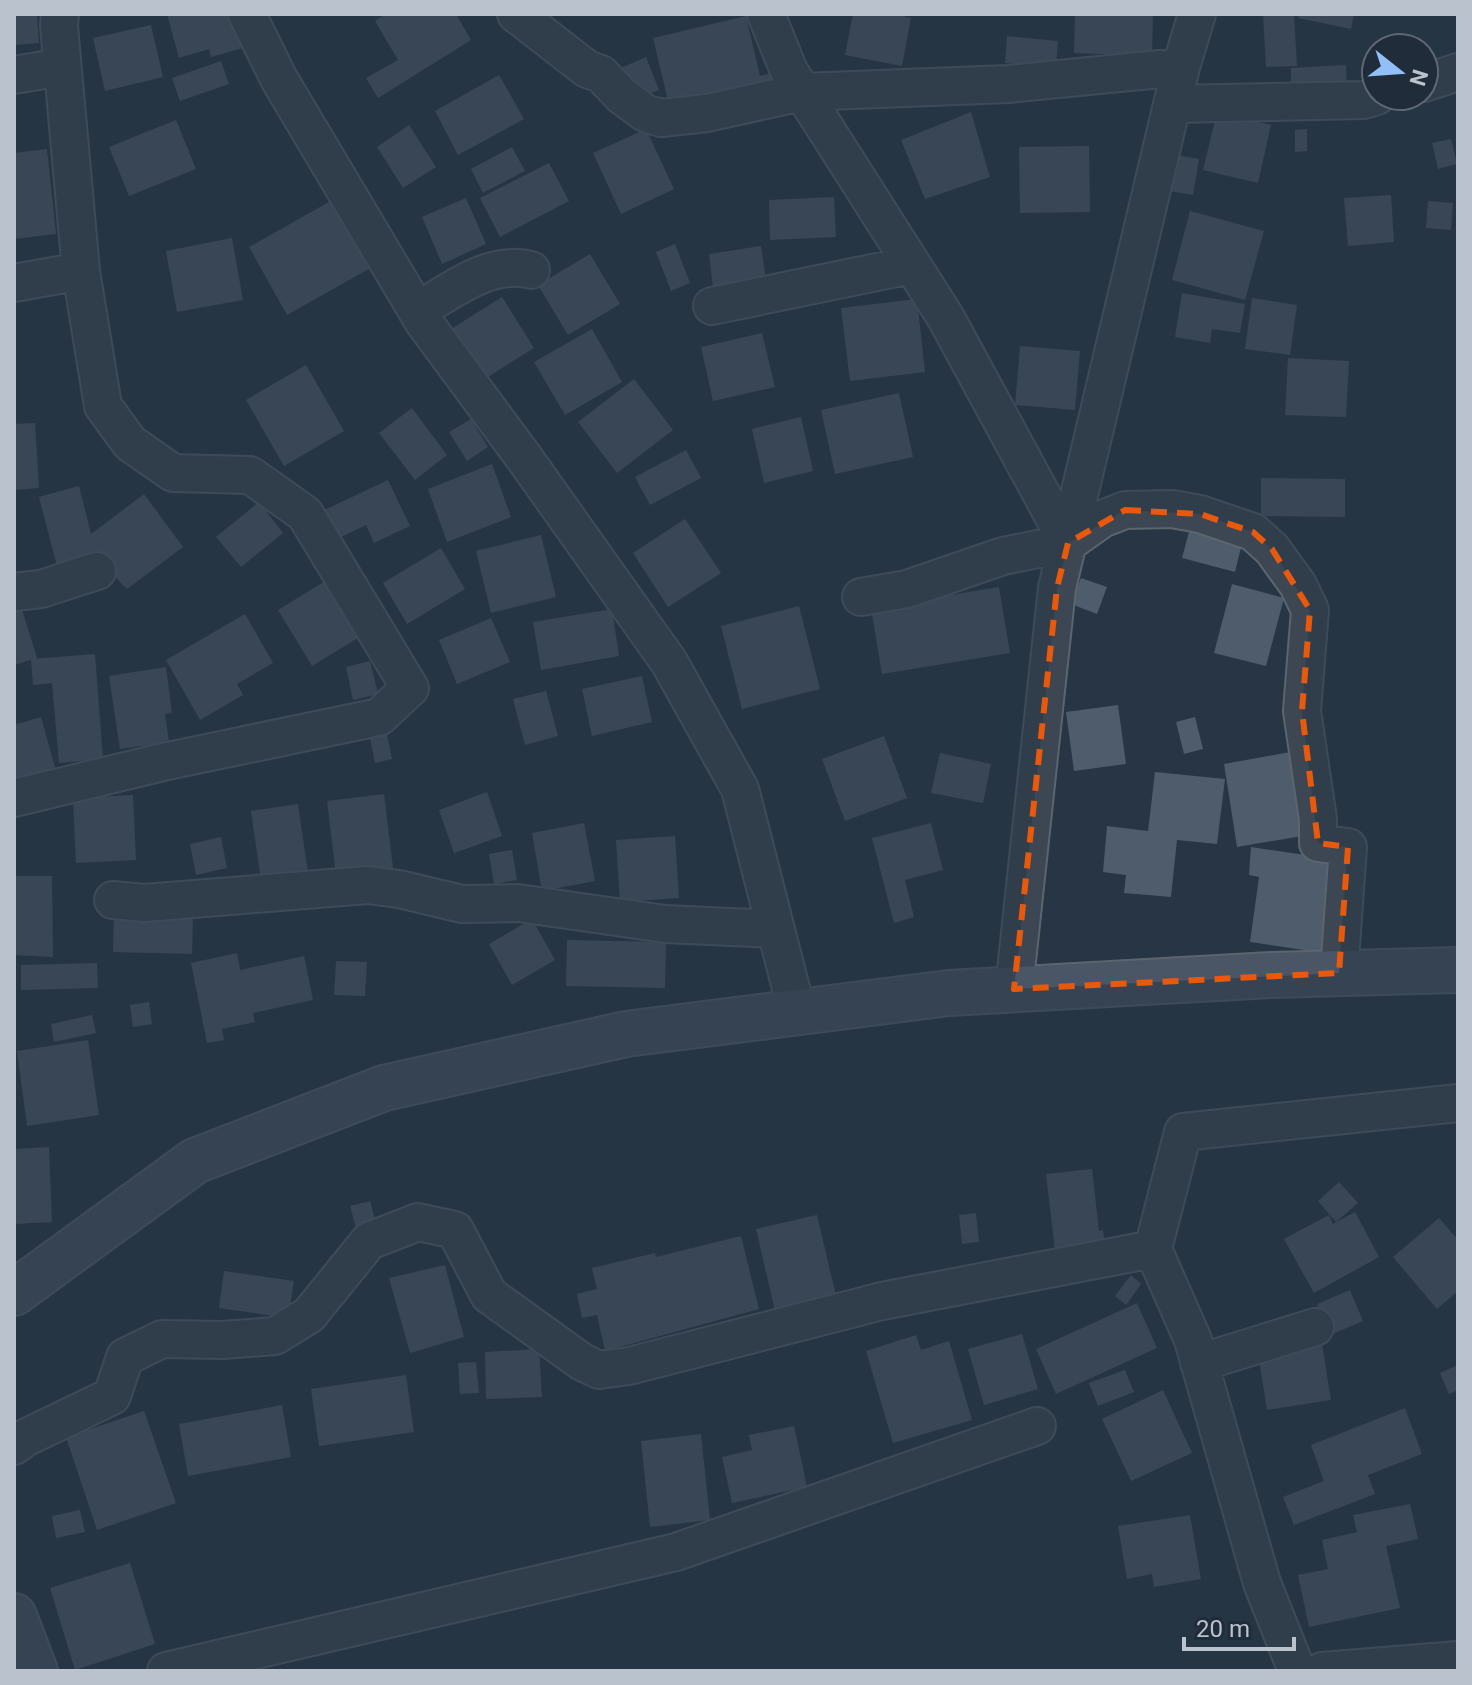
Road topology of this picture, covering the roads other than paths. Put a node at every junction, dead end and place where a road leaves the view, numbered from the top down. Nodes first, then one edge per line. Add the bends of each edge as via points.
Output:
1 (60, 14) edge
2 (247, 14) edge
3 (516, 14) edge
4 (766, 14) edge
5 (1197, 14) edge
6 (62, 67) junction
7 (1181, 67) junction
8 (14, 75) edge
9 (802, 92) junction
10 (1360, 100) edge
11 (1172, 104) junction
12 (911, 265) junction
13 (531, 270) dead end
14 (81, 271) junction
15 (14, 283) edge
16 (712, 306) dead end
17 (417, 311) junction
18 (1068, 543) junction
19 (97, 571) dead end
20 (14, 592) edge
21 (861, 597) dead end
22 (14, 798) edge
23 (113, 900) dead end
24 (775, 929) junction
25 (1458, 970) edge
26 (1339, 973) junction
27 (1014, 989) junction
28 (797, 1012) junction
29 (1458, 1103) edge
30 (1153, 1249) junction
31 (14, 1293) edge
32 (1315, 1327) dead end
33 (1199, 1363) junction
34 (1037, 1426) dead end
35 (14, 1446) edge
36 (14, 1616) edge
37 (1458, 1660) edge
38 (35, 1671) edge
39 (166, 1671) edge
40 (1297, 1671) edge
41 (1322, 1671) edge

1 - 6 street
2 - 17 street via 279,79
3 - 9 street via 601,74 645,113 661,118
4 - 9 street
5 - 7 street
6 - 8 street
6 - 14 street
7 - 9 street via 1008,84
7 - 11 street
9 - 12 street
10 - 11 street
11 - 18 street
12 - 16 street
12 - 18 street via 946,318
13 - 17 street via 494,270
14 - 15 street
14 - 22 street via 103,406 130,443 173,473 250,475 305,514 410,688 379,717
17 - 24 street via 669,662 740,789
18 - 21 street
18 - 26 street via 1125,510 1200,514 1253,532 1298,585 1310,610 1302,711 1318,843 1348,847
18 - 27 street via 1057,588
19 - 20 street
23 - 24 street via 144,903 367,885 462,904 518,903 665,924
24 - 28 street
25 - 26 street
26 - 27 street
27 - 28 street
28 - 31 street via 626,1034 384,1088 195,1161
29 - 30 street via 1183,1132
30 - 33 street
30 - 35 street via 882,1301 599,1370 489,1295 455,1230 418,1222 369,1241 309,1315 275,1336 162,1339 125,1357 112,1396
32 - 33 street
33 - 40 street via 1262,1583
34 - 39 street via 676,1552
36 - 38 street
37 - 41 street

